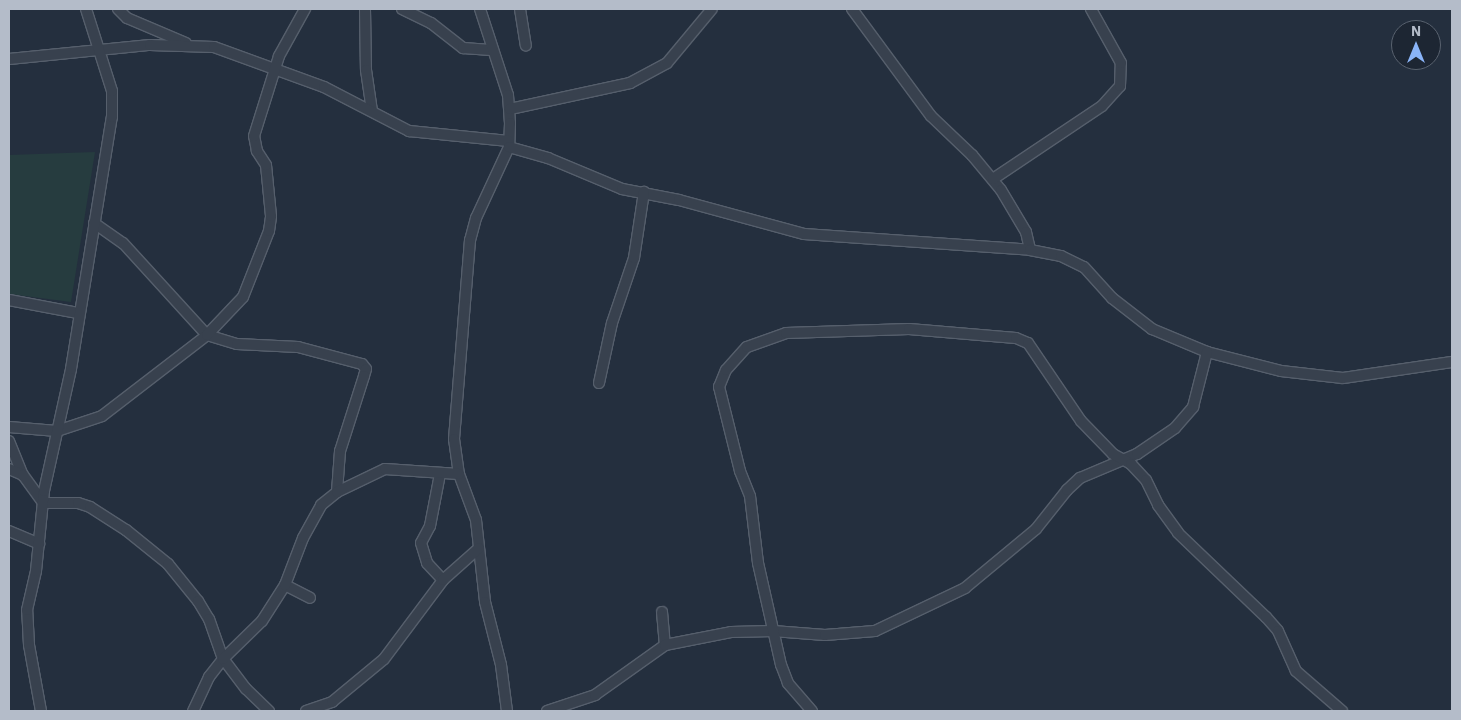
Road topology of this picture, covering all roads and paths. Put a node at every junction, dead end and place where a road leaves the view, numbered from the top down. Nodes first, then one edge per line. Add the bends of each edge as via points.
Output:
1 (86, 9) edge
2 (118, 9) edge
3 (305, 9) edge
4 (365, 9) edge
5 (402, 9) edge
6 (480, 9) edge
7 (520, 9) edge
8 (712, 9) edge
9 (852, 9) edge
10 (1092, 9) edge
11 (190, 45) junction
12 (526, 46) dead end
13 (491, 50) junction
14 (99, 52) junction
15 (9, 59) edge
16 (275, 69) junction
17 (510, 109) junction
18 (372, 110) junction
19 (509, 144) junction
20 (993, 179) junction
21 (644, 192) junction
22 (94, 223) junction
23 (1030, 250) junction
24 (9, 300) edge
25 (78, 313) junction
26 (207, 335) junction
27 (1207, 352) junction
28 (1452, 362) edge
29 (599, 383) dead end
30 (9, 426) edge
31 (57, 431) junction
32 (9, 441) edge
33 (1122, 459) junction
34 (9, 469) edge
35 (440, 474) junction
36 (459, 474) junction
37 (23, 475) junction
38 (337, 492) junction
39 (43, 503) junction
40 (9, 531) edge
41 (39, 544) junction
42 (479, 548) junction
43 (443, 580) junction
44 (284, 586) junction
45 (310, 598) dead end
46 (662, 612) dead end
47 (772, 631) junction
48 (665, 646) junction
49 (223, 658) junction
50 (41, 711) edge
51 (193, 711) edge
52 (269, 711) edge
53 (306, 711) edge
54 (507, 711) edge
55 (547, 711) edge
56 (812, 711) edge
57 (1342, 711) edge

1 - 14 street
2 - 11 street via 126,18
3 - 16 street
4 - 18 street via 365,61
5 - 13 street via 431,23 464,48
6 - 13 street
7 - 12 street
8 - 17 street via 667,63 630,83
9 - 20 street via 931,116
10 - 20 street via 1122,63 1120,86 1102,106
11 - 14 street via 150,45
11 - 16 street via 223,50
13 - 17 street
14 - 15 street
14 - 22 street via 113,104
16 - 18 street
16 - 26 street via 254,136 256,151 266,165 271,216 269,231 243,297
17 - 19 street
18 - 19 street via 409,131
19 - 21 street via 622,189
19 - 36 street via 476,218 470,240 454,410
20 - 23 street via 1026,232
21 - 23 street via 828,238
21 - 29 street via 633,263 612,323
22 - 25 street
22 - 26 street via 123,243
23 - 27 street via 1078,264 1139,321
24 - 25 street
25 - 31 street via 71,370
26 - 31 street via 102,416
26 - 38 street via 237,344 276,345 327,353 351,360 366,369 340,451
27 - 28 street via 1326,378 1365,376
27 - 33 street via 1196,398 1188,414 1156,443
30 - 31 street
31 - 39 street
32 - 37 street
33 - 47 street via 1080,478 1036,529 973,582 898,621 875,631 825,635
33 - 47 street via 1081,422 1037,353 1028,343 1016,338 935,329 808,330 786,333 747,347 726,370 719,395 750,496 758,563
33 - 57 street via 1146,480 1160,509 1178,533 1271,622 1302,677
34 - 37 street
35 - 36 street
35 - 38 street via 386,469
35 - 43 street via 430,526 421,543 428,563
36 - 42 street via 474,512
37 - 39 street
38 - 44 street via 321,505 313,519
39 - 41 street
39 - 49 street via 78,503 90,507 152,549 205,612
40 - 41 street
41 - 50 street via 26,619
42 - 43 street
42 - 54 street via 484,602 501,665
43 - 53 street via 384,659 332,702
44 - 45 street
44 - 49 street via 262,621
46 - 48 street
47 - 48 street via 731,632
47 - 56 street via 784,675
48 - 55 street via 595,695
49 - 51 street via 209,677
49 - 52 street via 246,689

